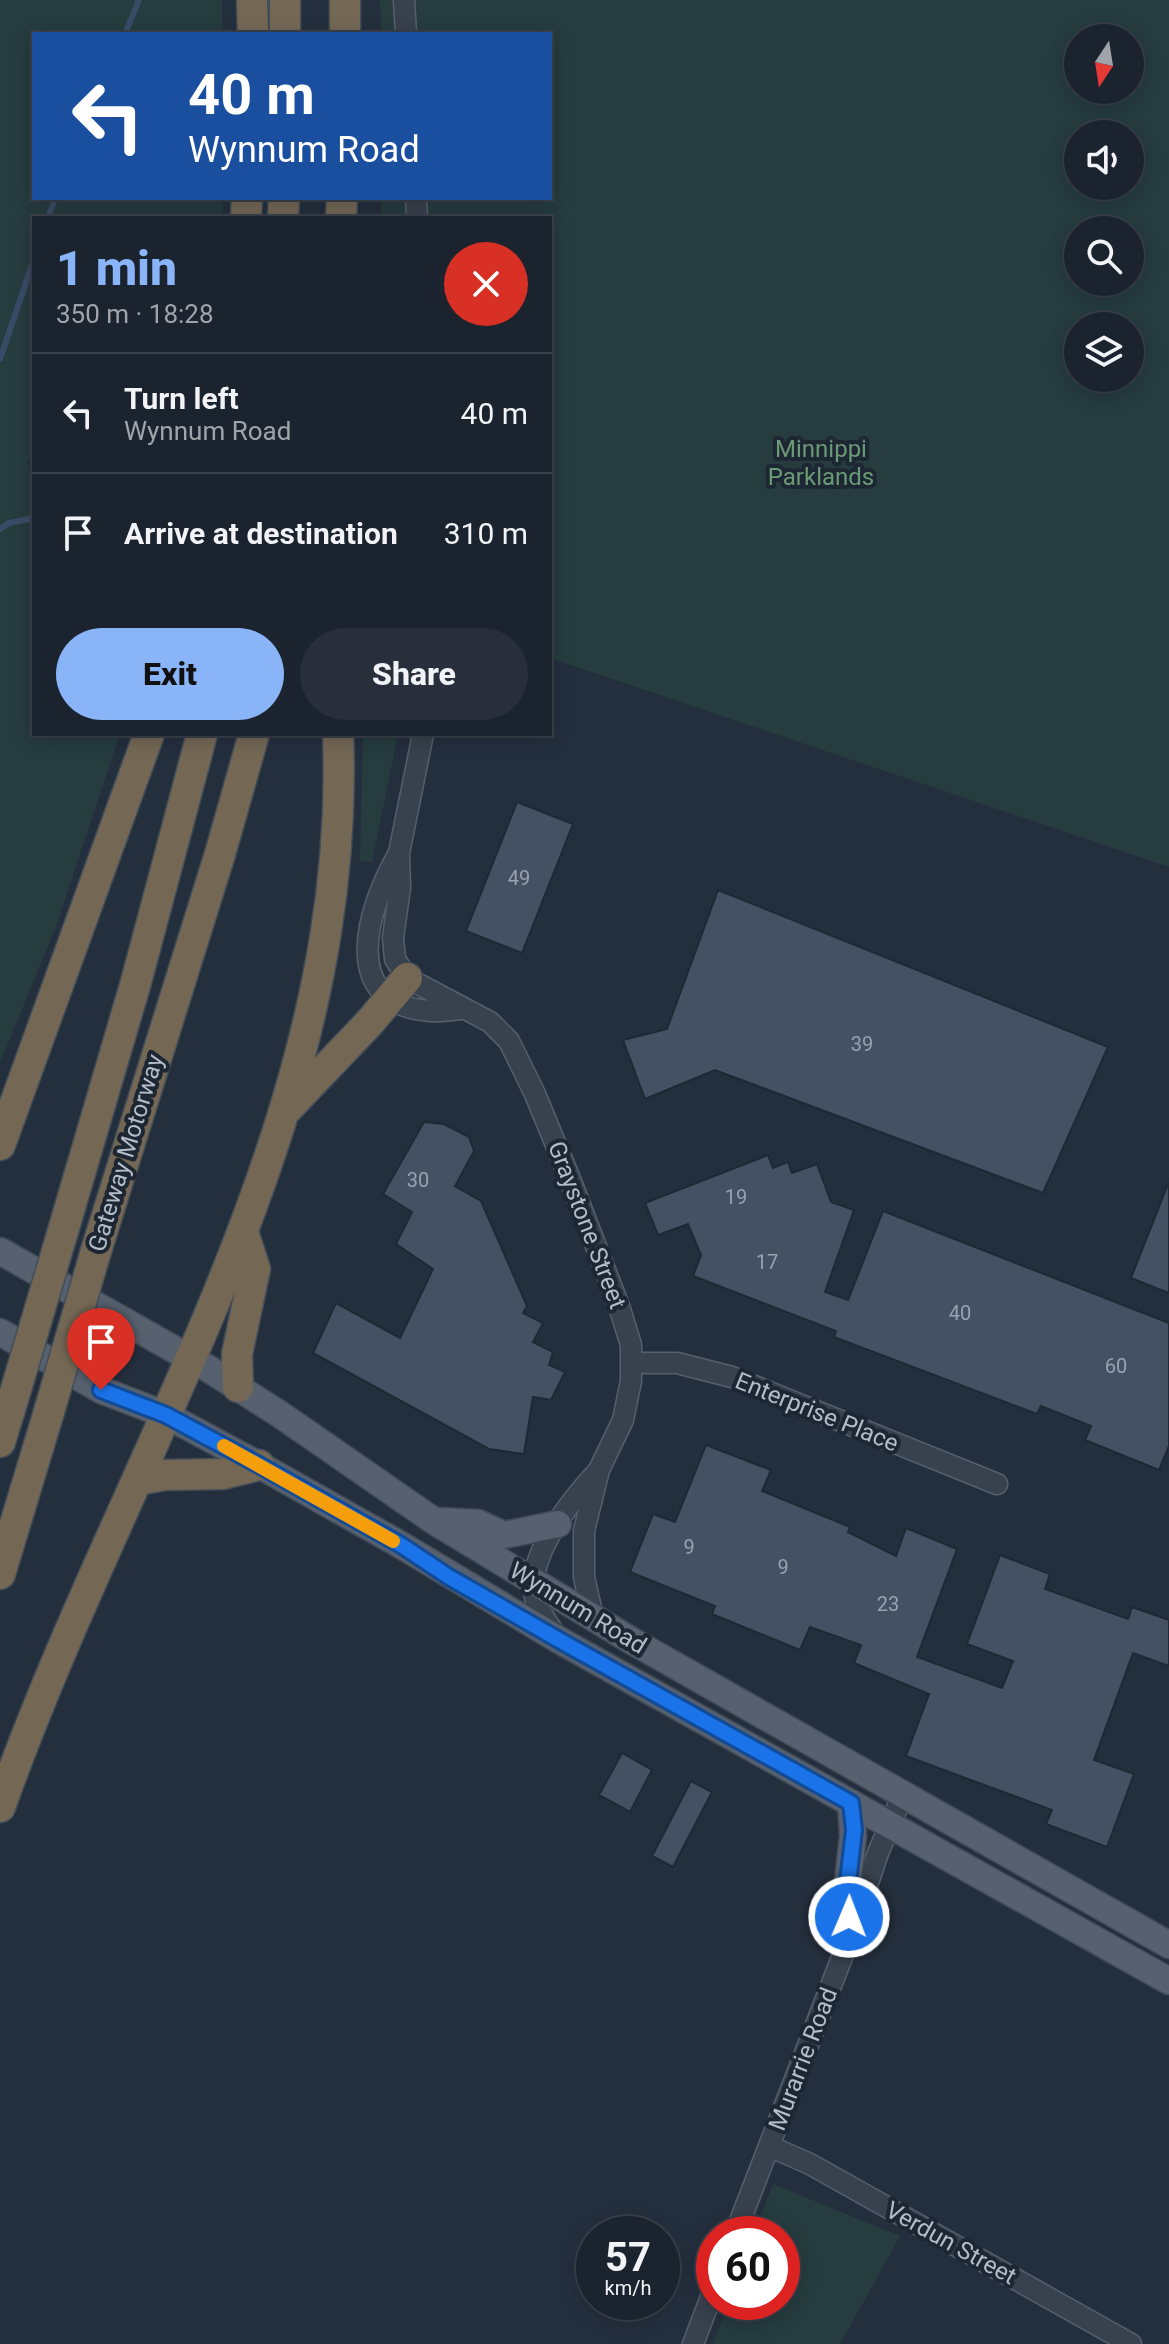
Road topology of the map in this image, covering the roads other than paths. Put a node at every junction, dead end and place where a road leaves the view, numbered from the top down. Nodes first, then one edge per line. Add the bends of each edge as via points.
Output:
1 (252, 0) edge
2 (285, 0) edge
3 (345, 0) edge
4 (404, 0) edge
5 (253, 32) edge
6 (285, 32) edge
7 (345, 32) edge
8 (406, 32) edge
9 (148, 736) edge
10 (201, 736) edge
11 (253, 736) edge
12 (338, 736) edge
13 (423, 736) edge
14 (399, 853) junction
15 (399, 988) junction
16 (286, 1110) junction
17 (0, 1145) edge
18 (243, 1232) junction
19 (0, 1251) edge
20 (0, 1332) edge
21 (191, 1358) junction
22 (632, 1363) junction
23 (238, 1387) junction
24 (166, 1415) junction
25 (0, 1442) edge
26 (259, 1465) junction
27 (599, 1470) junction
28 (137, 1480) junction
29 (997, 1484) dead end
30 (434, 1521) junction
31 (558, 1524) junction
32 (0, 1574) edge
33 (533, 1581) junction
34 (593, 1617) junction
35 (559, 1640) junction
36 (903, 1794) junction
37 (851, 1803) junction
38 (0, 1807) edge
39 (890, 1825) junction
40 (851, 1934) junction
41 (1169, 1945) edge
42 (1169, 1981) edge
43 (769, 2146) junction
44 (742, 2216) edge
45 (702, 2320) edge
46 (693, 2344) edge
47 (1131, 2344) edge

1 - 5 highway
2 - 6 highway
3 - 7 highway
4 - 8 street
9 - 17 highway
10 - 25 highway, Gateway Motorway, bridge via 136,982
11 - 32 highway, Gateway Motorway, bridge
12 - 16 highway via 339,827 331,910
13 - 14 street
14 - 15 street via 393,949
14 - 15 street via 381,884 367,947 372,980
15 - 16 highway
15 - 22 street, Graystone Street via 404,1005 430,1011 461,1009 490,1022 519,1058 619,1306
16 - 18 highway
18 - 21 highway
18 - 23 highway via 255,1269 237,1354
19 - 21 main road, Wynnum Road
20 - 24 main road, Wynnum Road via 101,1390
21 - 23 main road, Wynnum Road
21 - 24 highway
22 - 27 street, Graystone Street via 623,1420
22 - 29 street, Enterprise Place via 677,1363 732,1377
23 - 30 main road, Wynnum Road
24 - 26 main road, Wynnum Road
24 - 28 highway
26 - 28 highway via 223,1474
26 - 35 main road, Wynnum Road
27 - 31 street, Graystone Street via 571,1499
27 - 34 street, Graystone Street via 582,1554
28 - 38 highway
30 - 31 main road via 478,1523 504,1535
30 - 33 main road, Wynnum Road
31 - 33 street, Graystone Street
33 - 34 main road, Wynnum Road
33 - 35 street via 540,1610
34 - 36 main road, Wynnum Road
35 - 37 main road, Wynnum Road
36 - 39 street, Murarrie Road
36 - 41 main road, Wynnum Road
37 - 39 main road, Wynnum Road
37 - 40 main road via 854,1830 846,1899
39 - 40 street, Murarrie Road
39 - 42 main road, Wynnum Road
40 - 43 street, Murarrie Road
43 - 44 street, Murarrie Road
43 - 47 street, Verdun Street
45 - 46 street

